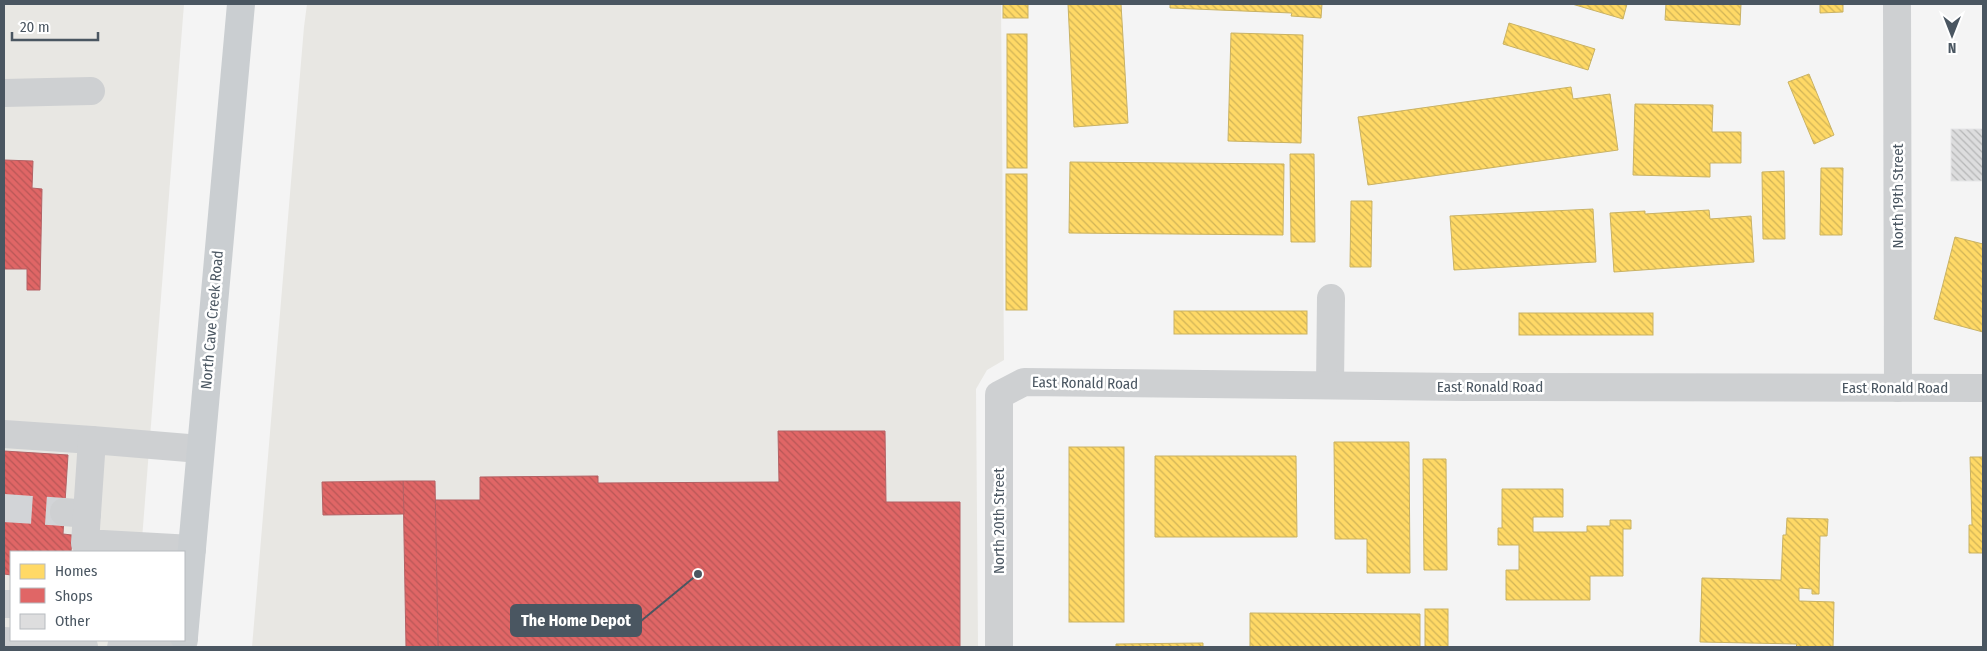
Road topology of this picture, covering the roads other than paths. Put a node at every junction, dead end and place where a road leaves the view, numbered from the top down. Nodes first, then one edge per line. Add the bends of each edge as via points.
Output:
1 (241, 4) edge
2 (1897, 4) edge
3 (91, 90) dead end
4 (4, 93) edge
5 (1331, 298) dead end
6 (1330, 385) junction
7 (1898, 388) junction
8 (1983, 388) edge
9 (999, 394) joint
10 (4, 434) edge
11 (92, 440) junction
12 (200, 449) junction
13 (84, 548) edge
14 (192, 549) junction
15 (185, 619) edge
16 (4, 641) edge
17 (168, 641) edge
18 (84, 647) edge
19 (121, 647) edge
20 (999, 647) edge

1 - 12 main road, North Cave Creek Road via 206,412
2 - 7 street, North 19th Street
3 - 4 street
5 - 6 street
6 - 7 street, East Ronald Road
6 - 9 street, East Ronald Road via 1024,382
7 - 8 street, East Ronald Road
9 - 20 street, North 20th Street
10 - 11 street
11 - 12 street
11 - 13 street via 76,513
12 - 14 main road, North Cave Creek Road
13 - 14 street
14 - 15 main road, North Cave Creek Road
16 - 18 street
17 - 19 street

